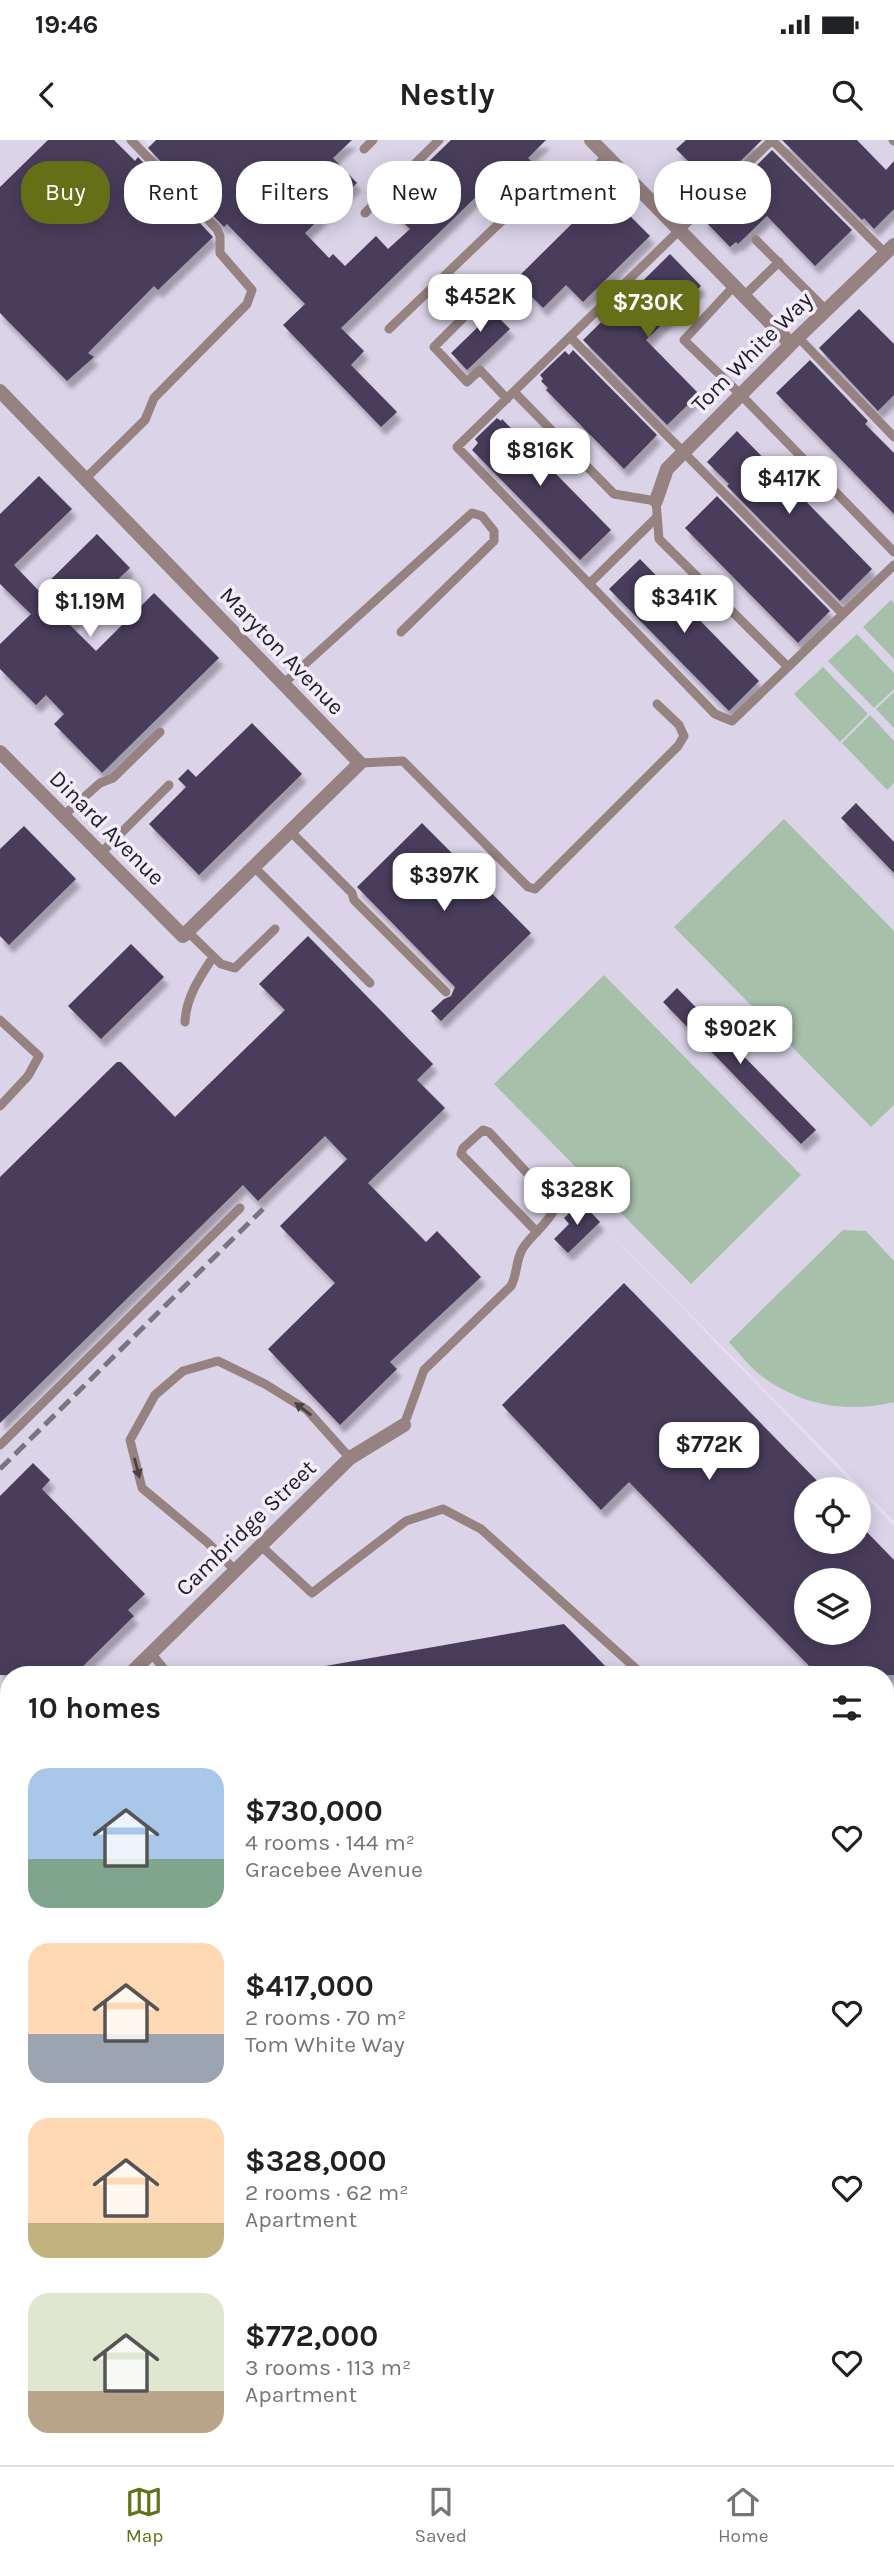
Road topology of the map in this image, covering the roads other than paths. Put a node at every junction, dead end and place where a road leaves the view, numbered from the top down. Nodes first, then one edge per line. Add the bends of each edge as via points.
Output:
1 (131, 140) edge
2 (373, 140) edge
3 (439, 140) edge
4 (591, 140) edge
5 (364, 149) dead end
6 (607, 156) junction
7 (365, 213) dead end
8 (680, 230) junction
9 (756, 240) dead end
10 (890, 249) edge
11 (779, 262) junction
12 (739, 291) junction
13 (826, 310) junction
14 (466, 315) dead end
15 (389, 330) dead end
16 (570, 337) junction
17 (794, 341) junction
18 (0, 391) edge
19 (510, 395) junction
20 (740, 395) junction
21 (894, 436) edge
22 (684, 453) junction
23 (85, 479) junction
24 (656, 501) junction
25 (657, 517) junction
26 (894, 552) edge
27 (894, 565) edge
28 (589, 584) junction
29 (843, 614) junction
30 (401, 632) dead end
31 (788, 667) junction
32 (283, 684) junction
33 (657, 704) dead end
34 (160, 732) dead end
35 (0, 752) edge
36 (360, 764) junction
37 (169, 785) dead end
38 (62, 816) junction
39 (290, 831) junction
40 (100, 854) junction
41 (254, 867) junction
42 (275, 929) dead end
43 (185, 934) junction
44 (213, 957) junction
45 (370, 983) dead end
46 (446, 992) dead end
47 (0, 1020) edge
48 (185, 1022) dead end
49 (0, 1106) edge
50 (240, 1208) dead end
51 (537, 1232) junction
52 (404, 1425) joint
53 (0, 1445) edge
54 (350, 1458) junction
55 (260, 1545) junction
56 (235, 1570) junction
57 (151, 1653) junction
58 (138, 1666) edge
59 (162, 1666) edge
60 (633, 1666) edge

1 - 23 lane via 217,229 220,253 252,290 247,304 154,398 145,420
2 - 5 lane
3 - 7 lane
4 - 6 street
6 - 8 street
6 - 15 lane via 550,211 529,204 512,211
8 - 10 lane via 772,141
8 - 12 street
8 - 16 lane
9 - 11 lane
10 - 13 street, Tom White Way
11 - 12 lane
11 - 13 lane
12 - 17 street
12 - 20 lane via 684,340
13 - 17 street, Tom White Way
14 - 19 lane via 434,347 467,382 480,370
16 - 19 lane
16 - 22 lane
17 - 20 street, Tom White Way
17 - 21 lane
18 - 23 street, Maryton Avenue
19 - 24 lane via 614,494
19 - 28 lane via 457,447
20 - 22 street, Tom White Way
20 - 26 lane
22 - 24 street, Tom White Way via 667,469
22 - 29 lane
23 - 32 street, Maryton Avenue
24 - 25 lane
25 - 28 lane
25 - 31 lane via 659,539
27 - 29 lane
28 - 31 lane via 715,714 732,722
29 - 31 lane
30 - 32 lane via 494,541 495,531 482,516 472,513
32 - 36 street, Maryton Avenue
33 - 36 lane via 684,736 678,746 535,889 403,761
34 - 38 lane via 113,778 100,783
35 - 38 street, Dinard Avenue
36 - 39 street
37 - 40 lane
38 - 40 street, Dinard Avenue
39 - 41 street
39 - 46 lane
40 - 43 street, Dinard Avenue
41 - 43 street
41 - 45 lane
42 - 44 lane via 235,968
43 - 44 lane
44 - 48 lane via 185,1007
47 - 49 lane via 39,1056 28,1076
50 - 53 lane
51 - 51 lane via 552,1215 553,1201 484,1130 461,1154
51 - 52 lane via 517,1261 517,1276 511,1286 424,1370
52 - 54 street, Cambridge Street
54 - 55 street, Cambridge Street
54 -> 56 lane via 307,1410 218,1361 183,1371 155,1395 130,1440 142,1488
55 - 56 street, Cambridge Street
55 - 60 lane via 312,1593 406,1521 443,1509 481,1530
56 - 57 street, Cambridge Street
57 - 58 street, Cambridge Street
57 - 59 lane

